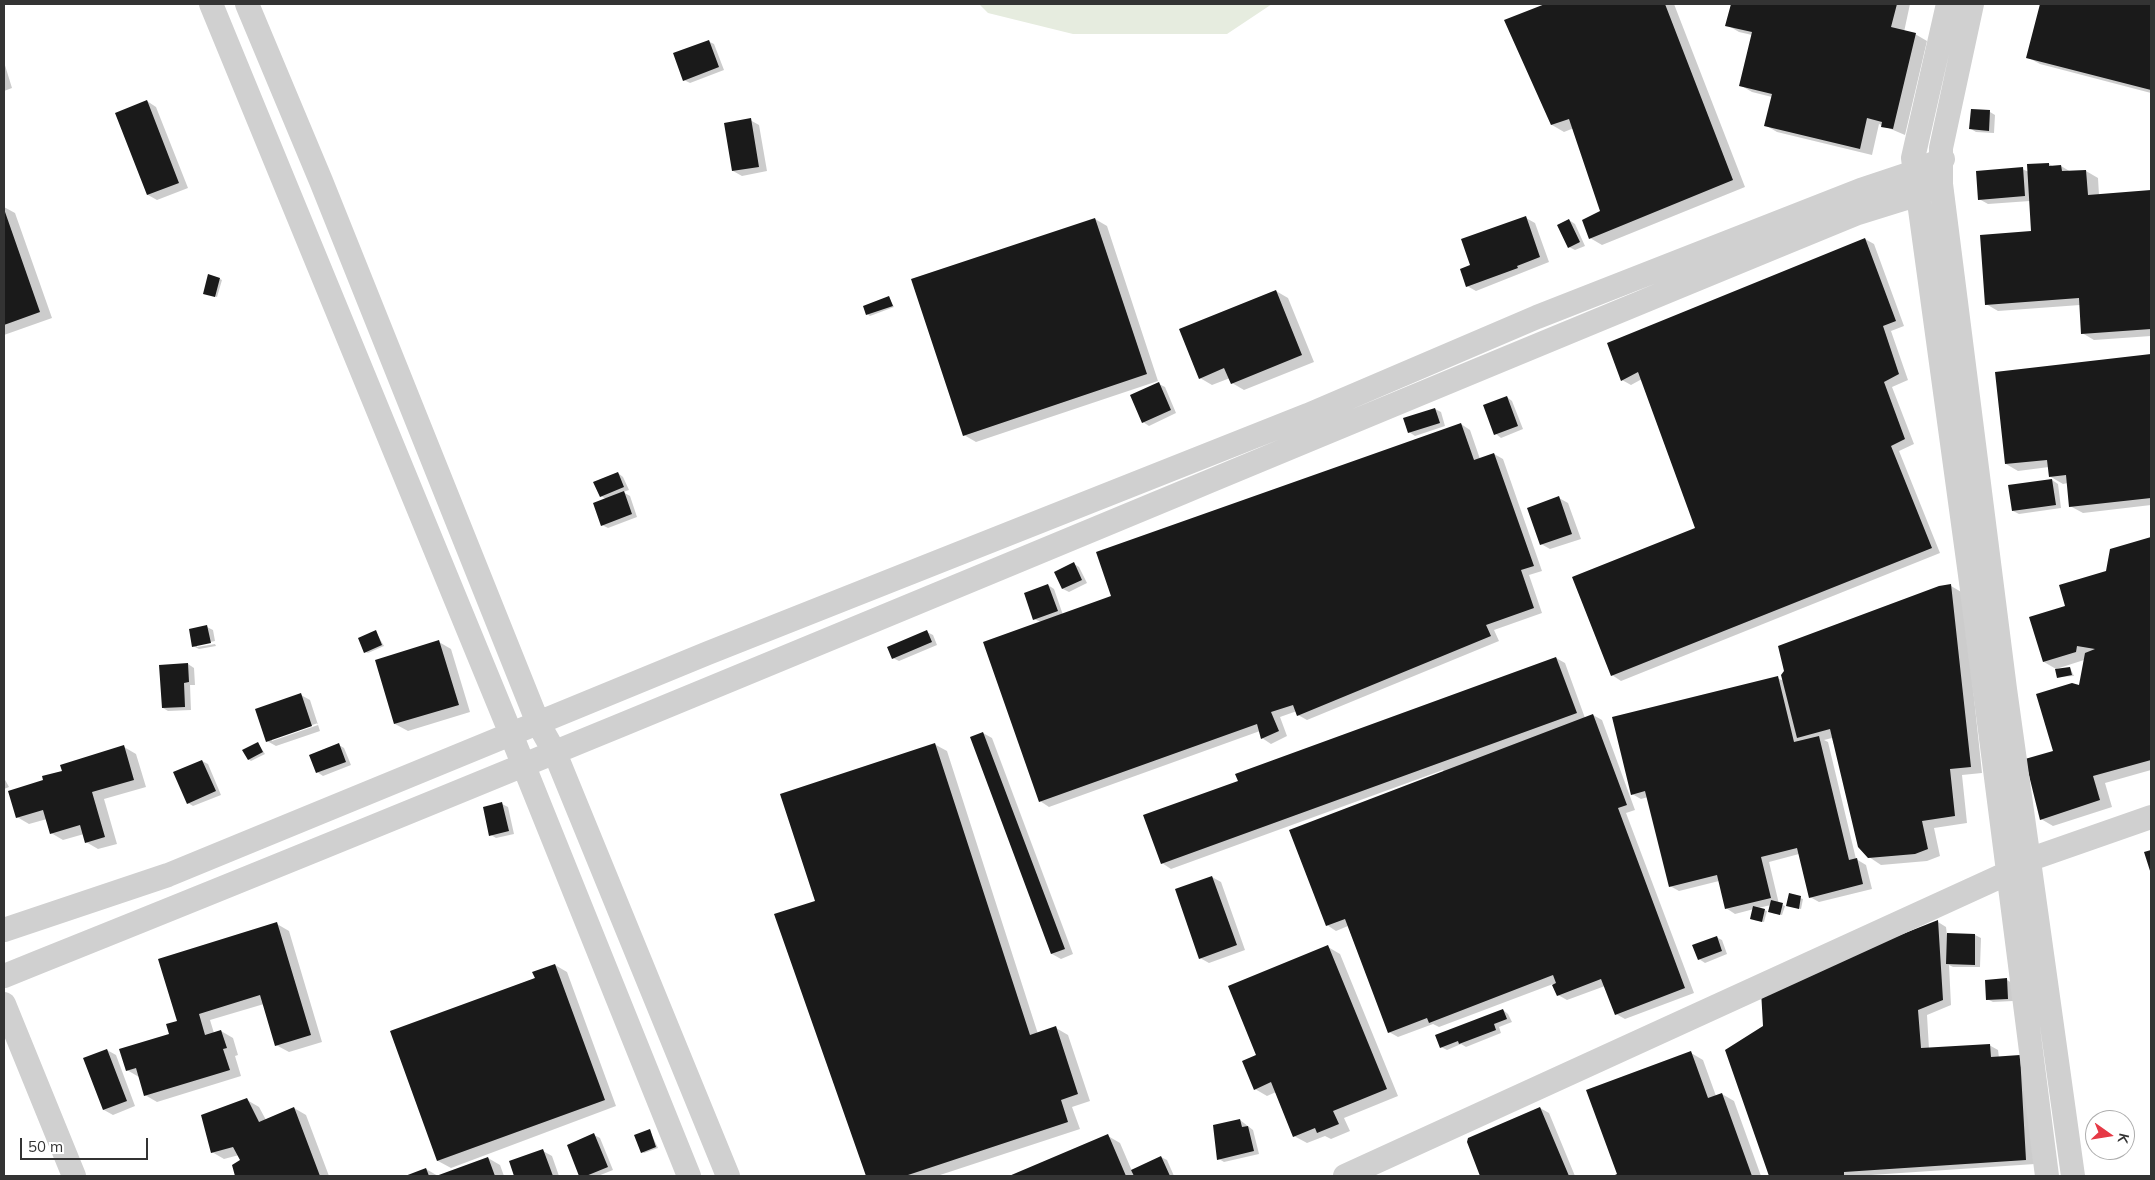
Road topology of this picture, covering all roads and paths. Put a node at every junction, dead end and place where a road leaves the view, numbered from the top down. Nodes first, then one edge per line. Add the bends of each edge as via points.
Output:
1 (211, 4) edge
2 (247, 4) edge
3 (1948, 4) edge
4 (1972, 4) edge
5 (1943, 159) junction
6 (1917, 183) junction
7 (1941, 184) junction
8 (538, 723) junction
9 (511, 734) junction
10 (555, 753) junction
11 (524, 766) junction
12 (2151, 817) edge
13 (2028, 860) junction
14 (2008, 872) junction
15 (4, 930) edge
16 (4, 976) edge
17 (4, 1004) edge
18 (74, 1176) edge
19 (689, 1176) edge
20 (728, 1176) edge
21 (1345, 1176) edge
22 (2047, 1176) edge
23 (2072, 1176) edge

1 - 9 street
2 - 8 street
3 - 6 street via 1914,158
4 - 5 street via 1941,148
5 - 6 street
5 - 7 street
6 - 7 street
6 - 8 street via 1861,190 1537,317 1308,415
6 - 10 street via 1830,224
6 - 14 street
7 - 13 street
8 - 9 street
8 - 10 street
9 - 11 street
9 - 15 street via 168,875
10 - 11 street
10 - 20 street
11 - 16 street
11 - 19 street
12 - 13 street
13 - 14 street
13 - 23 street
14 - 21 street
14 - 22 street
17 - 18 street

